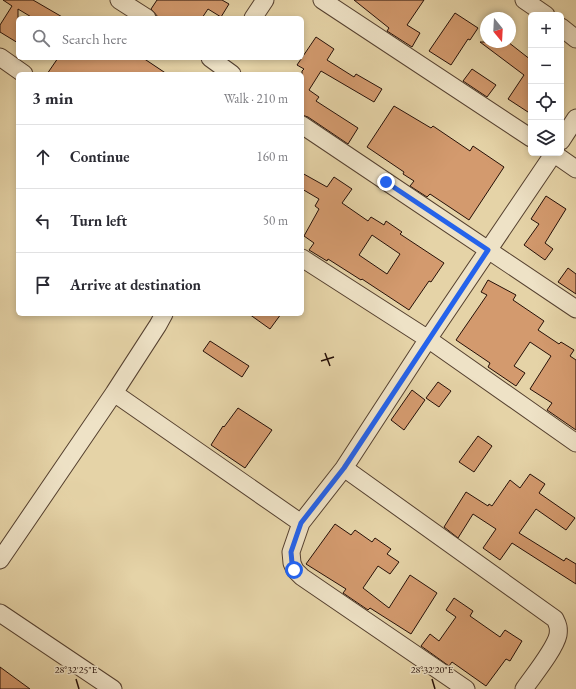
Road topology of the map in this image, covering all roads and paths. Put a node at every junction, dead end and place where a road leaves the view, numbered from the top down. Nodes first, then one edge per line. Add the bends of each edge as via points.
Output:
1 (119, 0) edge
2 (265, 0) edge
3 (322, 0) edge
4 (144, 16) edge
5 (254, 16) edge
6 (564, 29) edge
7 (576, 39) edge
8 (0, 57) edge
9 (21, 72) edge
10 (576, 118) edge
11 (304, 126) edge
12 (528, 136) edge
13 (564, 137) edge
14 (551, 156) edge
15 (557, 156) edge
16 (576, 169) edge
17 (488, 250) junction
18 (304, 259) edge
19 (576, 309) edge
20 (163, 316) edge
21 (428, 339) junction
22 (114, 393) junction
23 (576, 443) edge
24 (344, 468) junction
25 (301, 523) junction
26 (0, 560) edge
27 (0, 613) edge
28 (113, 689) edge
29 (466, 689) edge
30 (524, 689) edge

1 - 4 street
2 - 5 street
3 - 12 street
6 - 7 street
8 - 9 street
10 - 13 street
11 - 17 street
14 - 17 street
15 - 16 street
17 - 19 street
17 - 21 street
18 - 21 street
20 - 22 street
21 - 23 street
21 - 24 street
22 - 25 street
22 - 26 street
24 - 25 street
24 - 30 street via 555,619 559,626 555,643
25 - 29 street via 291,552 294,570
27 - 28 street

